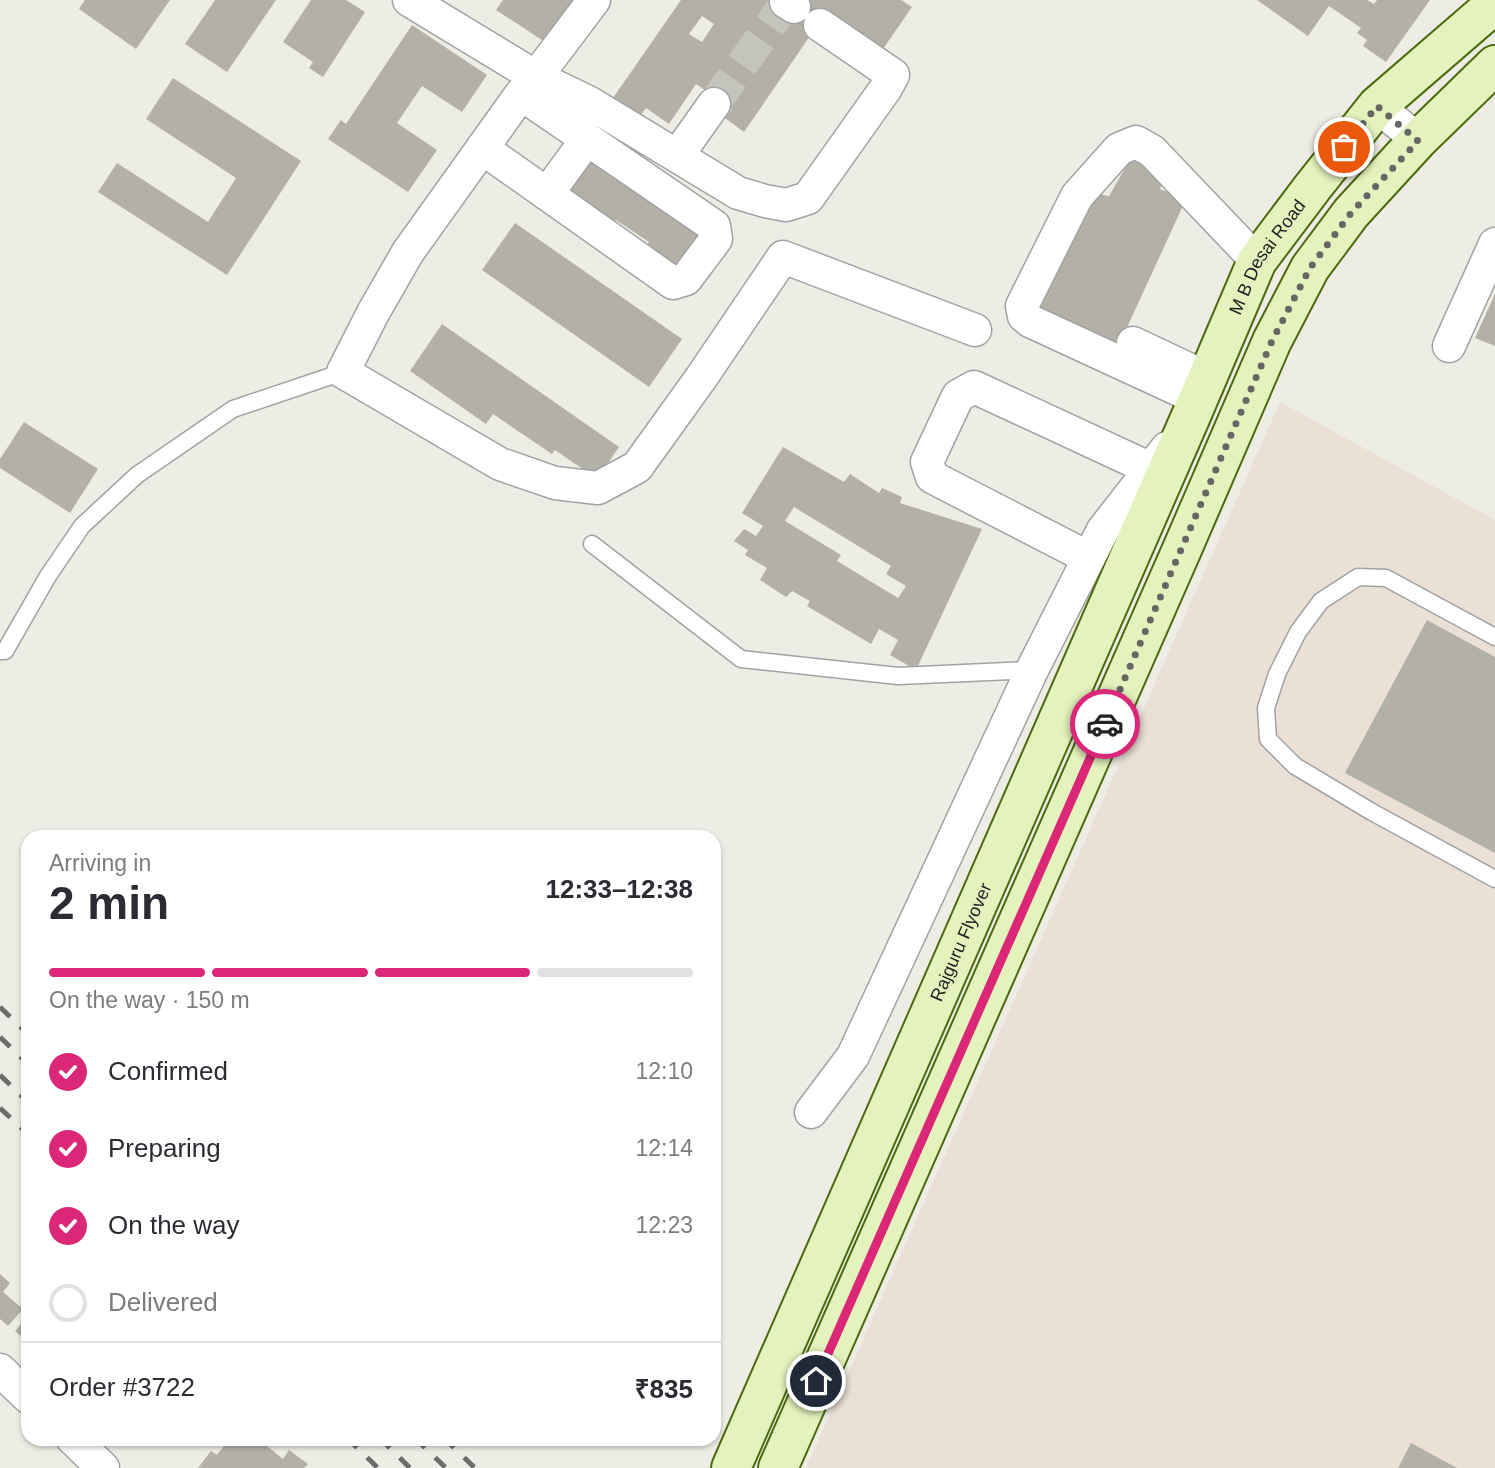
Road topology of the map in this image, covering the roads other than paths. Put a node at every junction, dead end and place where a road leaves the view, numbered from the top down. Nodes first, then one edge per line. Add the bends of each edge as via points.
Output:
1 (594, 0) edge
2 (1495, 4) edge
3 (427, 5) edge
4 (820, 25) dead end
5 (1490, 77) edge
6 (528, 86) junction
7 (715, 104) tunnel mouth
8 (1377, 106) junction
9 (587, 139) junction
10 (1418, 141) junction
11 (482, 148) junction
12 (677, 156) junction
13 (547, 194) junction
14 (1495, 244) edge
15 (1257, 261) junction
16 (975, 330) dead end
17 (1133, 343) dead end
18 (1449, 346) dead end
19 (343, 372) junction
20 (1199, 398) junction
21 (1151, 469) junction
22 (592, 544) dead end
23 (1089, 558) junction
24 (1495, 637) edge
25 (0, 651) edge
26 (1032, 670) junction
27 (1495, 879) edge
28 (811, 1112) dead end
29 (0, 1370) edge
30 (21, 1390) edge
31 (80, 1446) edge
32 (103, 1468) edge
33 (731, 1468) edge
34 (778, 1468) edge

1 - 6 street
2 - 8 main road, M B Desai Road
3 - 6 street
4 - 12 street via 893,75 808,198 786,205 747,196
5 - 10 main road
6 - 9 street
6 - 11 street
6 - 12 street via 588,102
7 - 12 street
8 - 10 street
8 - 15 main road, M B Desai Road
9 - 13 street
9 - 13 street via 714,226 716,239 686,279 673,284
10 - 34 main road via 1351,213 1310,268 1272,341
11 - 13 street
11 - 19 street via 408,252
14 - 18 street
15 - 20 main road, M B Desai Road
15 - 20 street via 1152,151 1136,142 1119,149 1077,196 1021,306 1030,321
16 - 19 street via 783,257 637,467 598,488 555,483 500,464
17 - 20 street
19 - 25 lane via 233,409 137,475 82,526 5,651
20 - 21 street
20 - 33 main road, Rajguru Flyover
21 - 23 street via 1103,530
21 - 23 street via 974,387 958,396 927,462 932,478
22 - 26 lane via 741,659 898,676
23 - 26 street
24 - 27 lane via 1386,578 1358,577 1321,601 1298,632 1266,708 1268,739 1295,766
26 - 28 street via 853,1056
29 - 30 street
31 - 32 street

